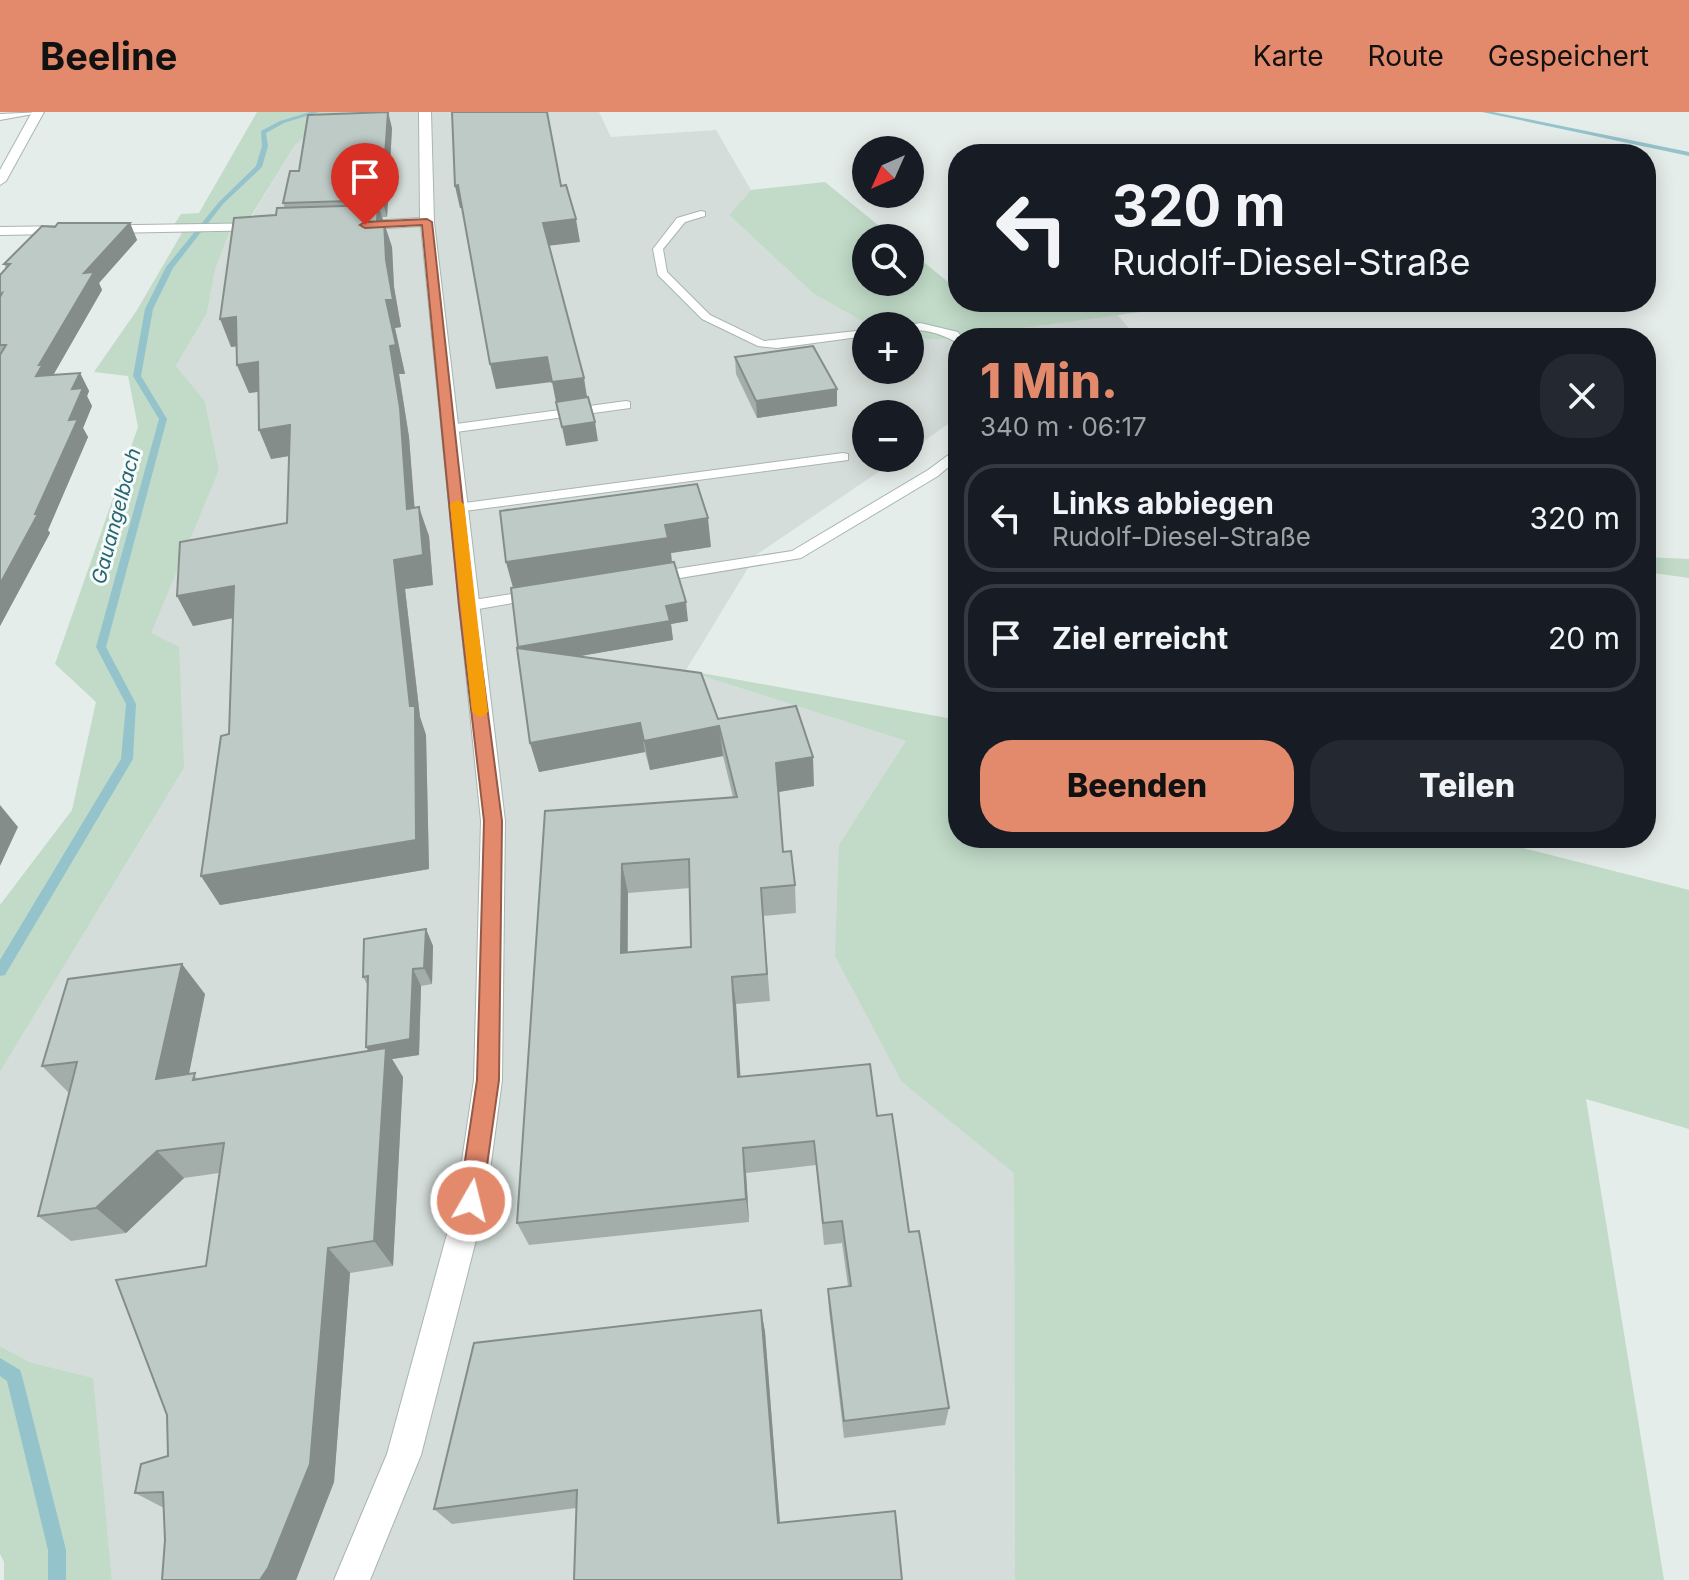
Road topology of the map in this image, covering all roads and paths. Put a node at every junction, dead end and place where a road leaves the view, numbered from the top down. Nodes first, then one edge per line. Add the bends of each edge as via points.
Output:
1 (38, 112) edge
2 (425, 112) edge
3 (0, 117) edge
4 (0, 181) edge
5 (701, 214) dead end
6 (427, 222) junction
7 (287, 227) edge
8 (334, 227) edge
9 (0, 231) edge
10 (924, 327) edge
11 (948, 333) edge
12 (852, 335) edge
13 (626, 405) dead end
14 (449, 429) junction
15 (843, 457) dead end
16 (948, 460) edge
17 (457, 508) junction
18 (634, 580) edge
19 (558, 592) edge
20 (467, 606) junction
21 (352, 1580) edge

1 - 3 street
1 - 4 street
2 - 6 street
5 - 12 lane via 681,220 658,249 662,273 706,317 762,344
6 - 8 street
6 - 14 street
7 - 9 street
10 - 11 lane
13 - 14 lane
14 - 17 street
15 - 17 lane
16 - 18 lane via 796,555
17 - 20 street
19 - 20 lane
20 - 21 street via 493,821 488,1080 471,1201 404,1455

